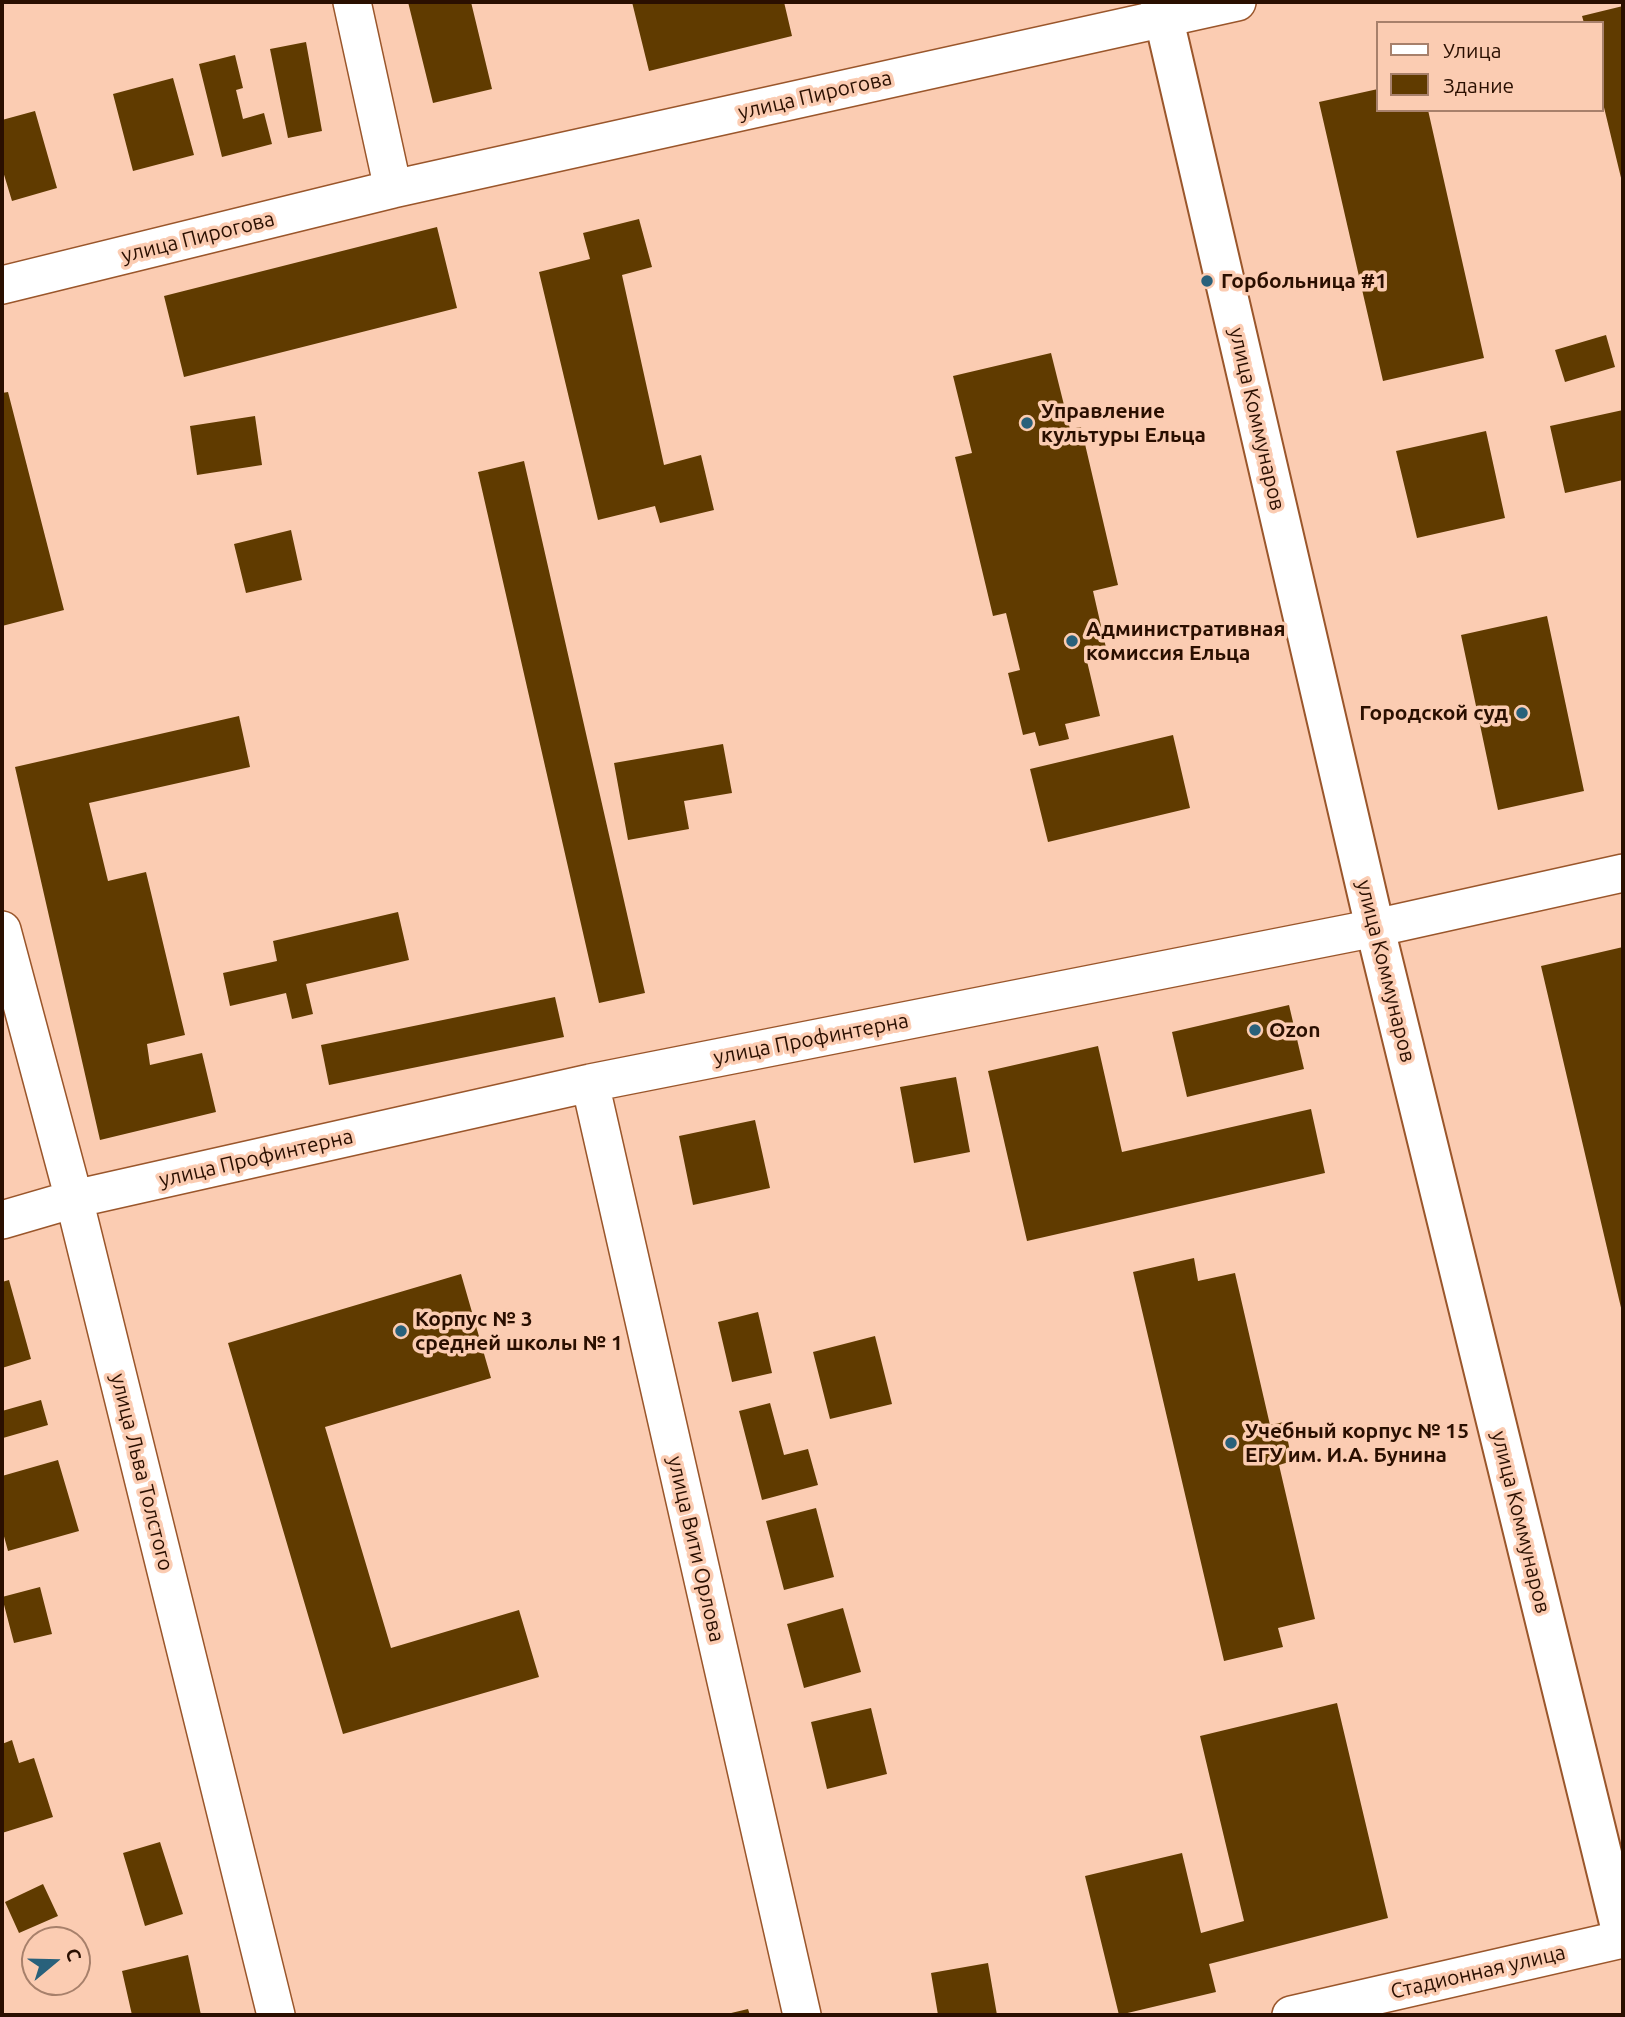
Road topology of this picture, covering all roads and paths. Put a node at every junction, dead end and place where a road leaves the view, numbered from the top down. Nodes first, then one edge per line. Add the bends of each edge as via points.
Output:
1 (352, 2) edge
2 (1237, 2) edge
3 (1162, 10) edge
4 (393, 189) junction
5 (2, 285) edge
6 (1623, 873) edge
7 (1375, 928) junction
8 (2, 930) edge
9 (590, 1083) junction
10 (74, 1199) junction
11 (2, 1220) edge
12 (1623, 1939) edge
13 (276, 2015) edge
14 (802, 2015) edge
15 (1291, 2015) edge

1 - 4 street
2 - 3 street, улица Пирогова
3 - 4 street, улица Пирогова
3 - 7 main road, улица Коммунаров
4 - 5 street, улица Пирогова
6 - 7 street, улица Профинтерна
7 - 9 street, улица Профинтерна
7 - 12 main road, улица Коммунаров
8 - 10 street, улица Льва Толстого
9 - 10 street, улица Профинтерна
9 - 14 street, улица Вити Орлова
10 - 11 street, улица Профинтерна
10 - 13 street, улица Льва Толстого
12 - 15 street, Стадионная улица

